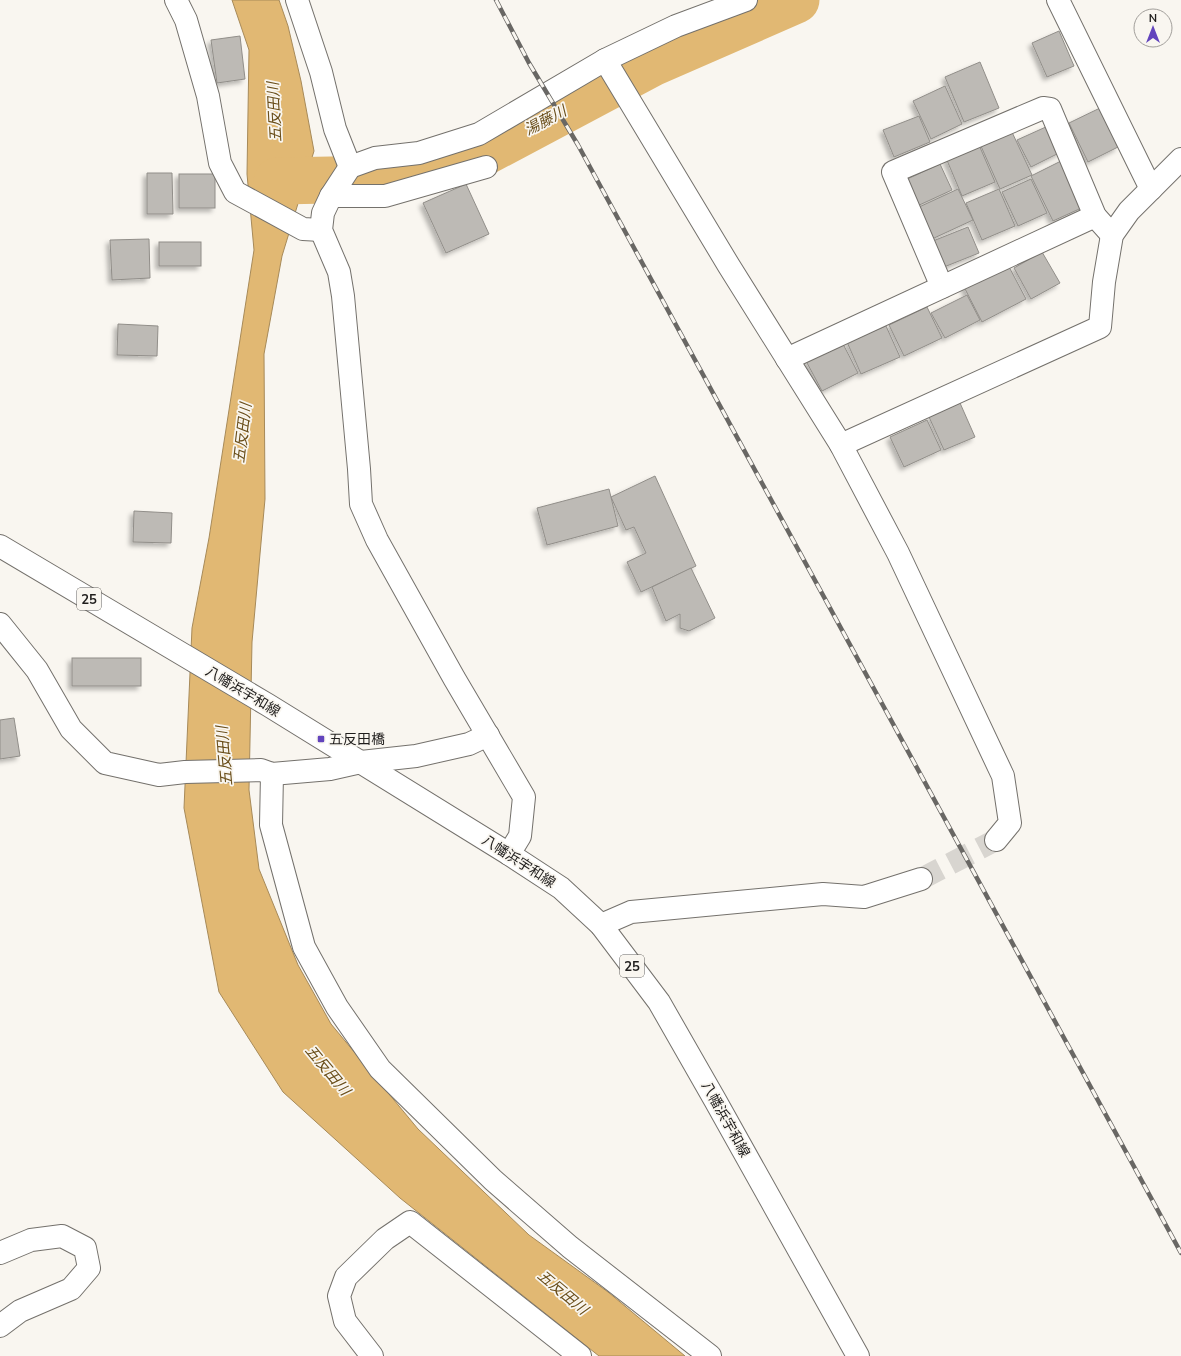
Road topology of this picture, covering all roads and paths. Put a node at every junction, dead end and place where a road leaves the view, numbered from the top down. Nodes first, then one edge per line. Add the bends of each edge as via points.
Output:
1 (176, 0) edge
2 (297, 0) edge
3 (746, 0) edge
4 (1058, 0) edge
5 (608, 66) junction
6 (1181, 159) edge
7 (486, 167) dead end
8 (340, 182) junction
9 (1151, 189) junction
10 (1095, 216) junction
11 (312, 230) junction
12 (1112, 236) junction
13 (942, 287) junction
14 (788, 359) junction
15 (841, 445) junction
16 (0, 546) edge
17 (0, 624) edge
18 (488, 735) junction
19 (362, 762) junction
20 (266, 772) junction
21 (996, 840) tunnel mouth
22 (510, 854) junction
23 (921, 879) tunnel mouth
24 (601, 925) junction
25 (0, 1253) edge
26 (0, 1326) edge
27 (372, 1356) edge
28 (580, 1356) edge
29 (710, 1356) edge
30 (858, 1356) edge

1 - 11 street via 186,20 208,96 220,163 235,192
2 - 8 street via 321,72 335,129
3 - 5 street via 676,26
4 - 9 street
5 - 8 street via 479,134 419,153 375,158
5 - 14 street
6 - 9 street
7 - 8 street via 385,196
8 - 11 street
9 - 12 street via 1129,210
10 - 12 street
10 - 13 street
10 - 13 street via 1050,109 1043,108 893,172
11 - 18 street via 339,272 361,504 377,540
12 - 15 street via 1100,327
13 - 14 street
14 - 15 street
15 - 21 street via 898,553 1003,776 1010,823
16 - 19 street, 八幡浜宇和線 / 25
17 - 20 street via 37,670 71,729 105,763 159,775 185,772
18 - 19 street via 469,744 416,756
18 - 22 street via 524,797 520,836
19 - 20 street via 330,769
19 - 22 street, 八幡浜宇和線 / 25
20 - 29 street via 271,825 304,947 337,1007 380,1069 504,1190 570,1247
22 - 24 street, 八幡浜宇和線 / 25 via 561,888
23 - 24 street via 864,896 823,894 631,912
24 - 30 street, 八幡浜宇和線 / 25 via 659,1002
25 - 26 street via 31,1240 62,1236 85,1248 89,1268 71,1289 20,1311
27 - 28 street via 345,1322 339,1296 346,1277 385,1239 410,1222

